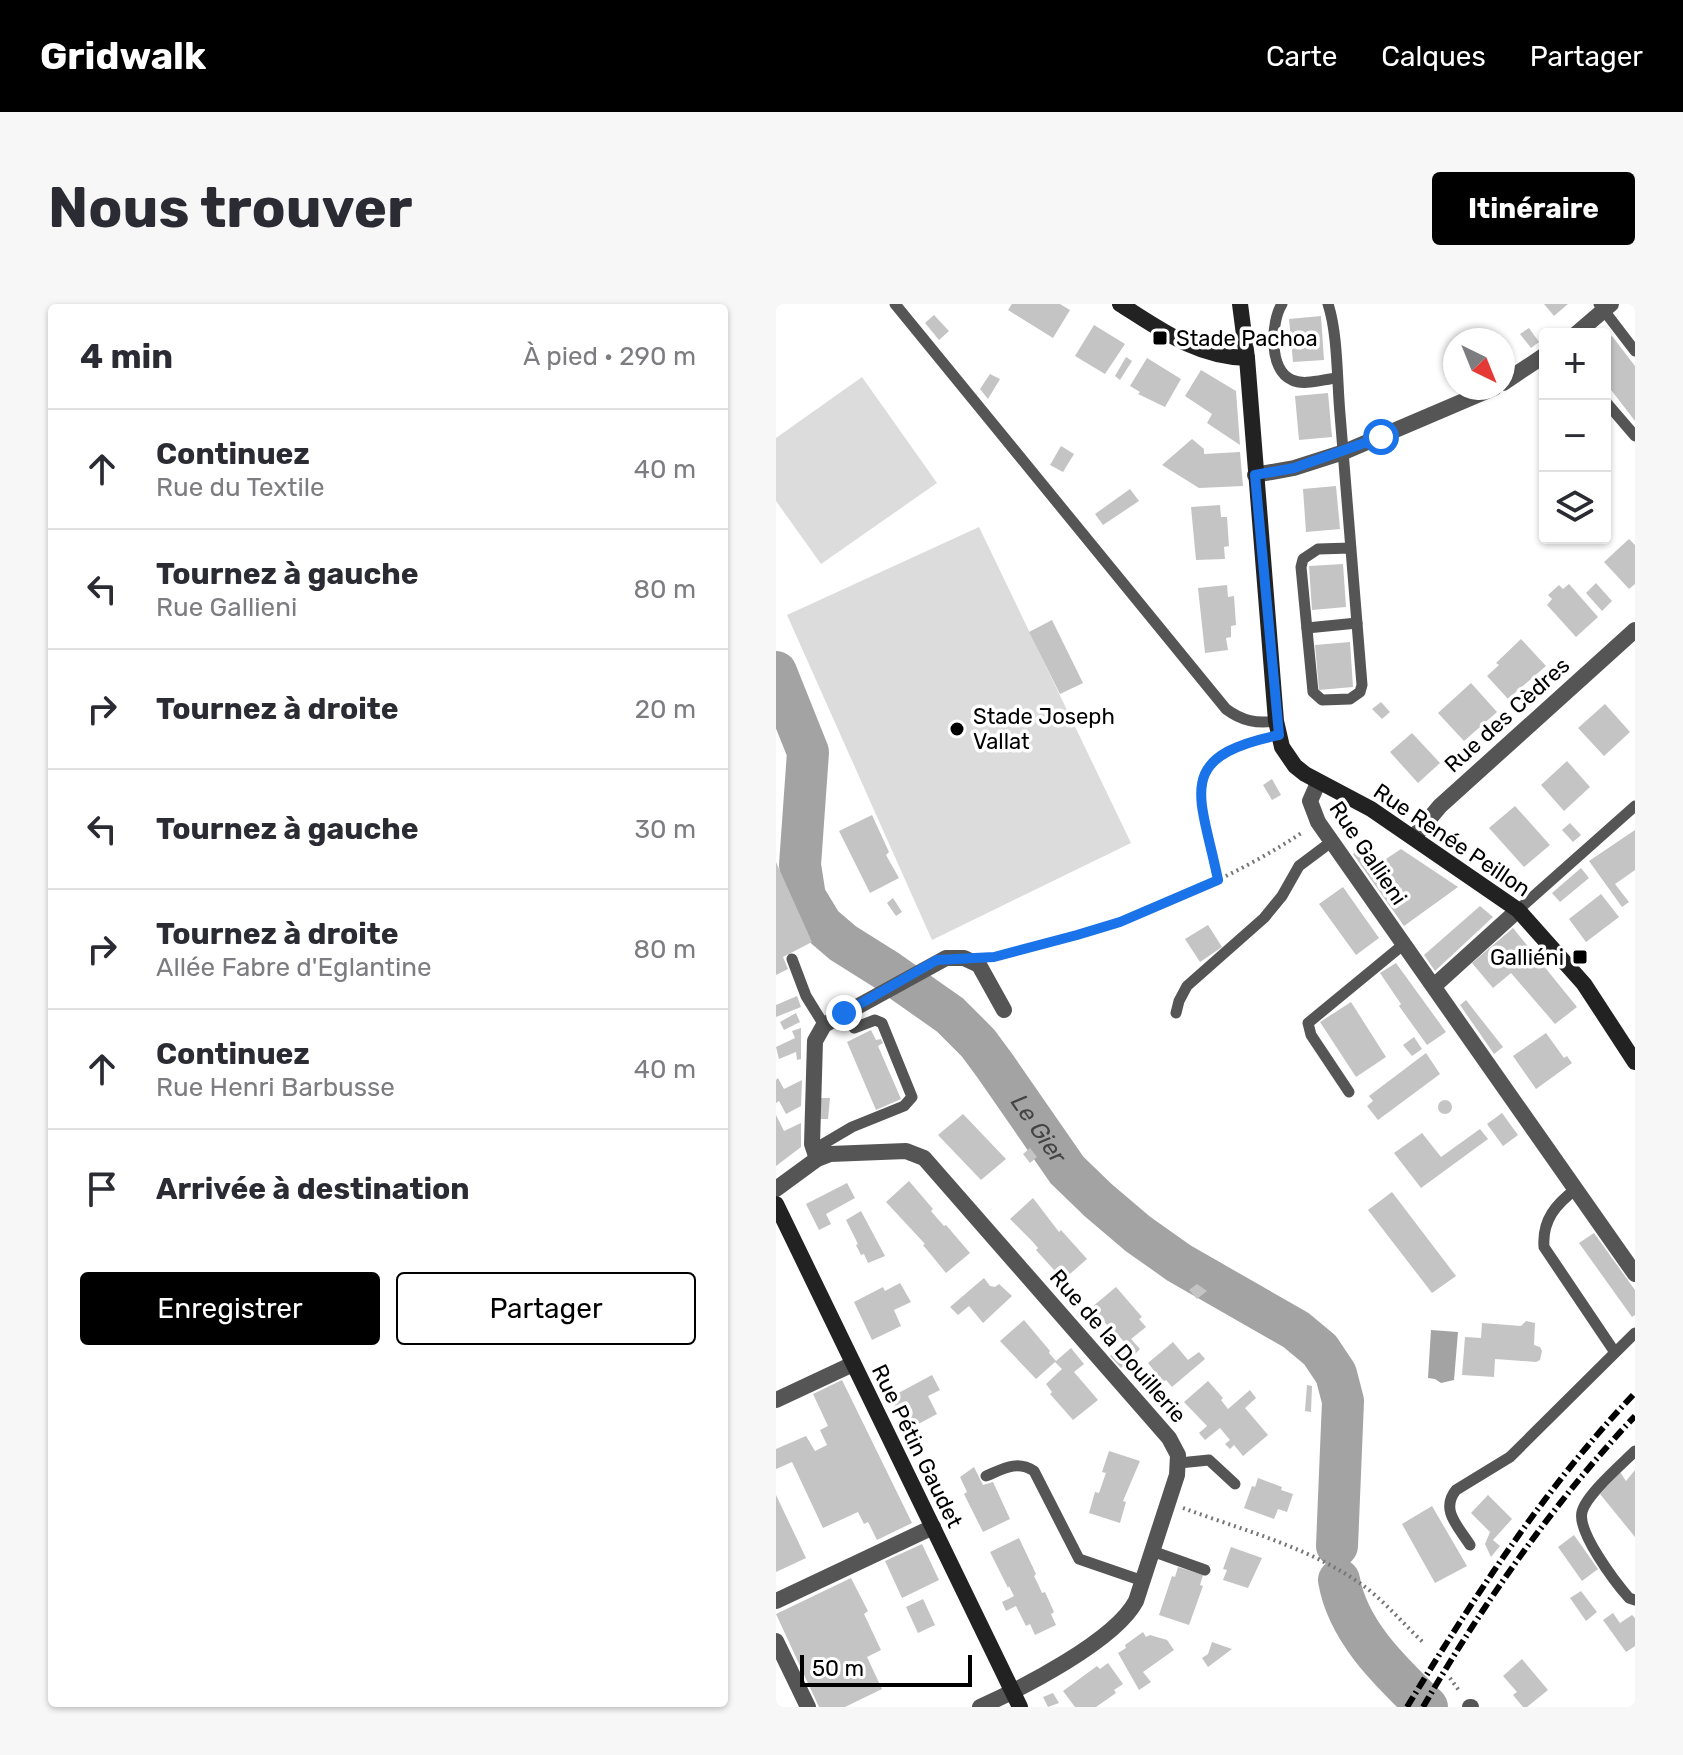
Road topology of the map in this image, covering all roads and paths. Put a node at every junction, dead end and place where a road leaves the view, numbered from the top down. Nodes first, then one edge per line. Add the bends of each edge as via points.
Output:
1 (895, 304) edge
2 (1120, 304) edge
3 (1240, 304) edge
4 (1282, 304) edge
5 (1328, 304) edge
6 (1605, 306) edge
7 (1582, 328) edge
8 (1635, 351) edge
9 (1247, 358) junction
10 (1539, 359) edge
11 (1515, 375) edge
12 (1337, 378) junction
13 (1466, 400) edge
14 (1611, 408) edge
15 (1635, 436) edge
16 (1344, 452) junction
17 (1255, 475) junction
18 (1351, 548) junction
19 (1357, 623) junction
20 (1307, 628) junction
21 (1635, 630) edge
22 (1277, 728) junction
23 (1318, 783) junction
24 (1635, 806) edge
25 (1310, 827) dead end
26 (1414, 837) junction
27 (1331, 842) junction
28 (1218, 880) junction
29 (1518, 910) junction
30 (1404, 944) junction
31 (792, 959) dead end
32 (972, 960) junction
33 (1434, 986) junction
34 (1004, 1010) dead end
35 (844, 1013) junction
36 (1176, 1013) dead end
37 (824, 1025) junction
38 (1635, 1062) edge
39 (1349, 1092) dead end
40 (815, 1155) junction
41 (776, 1189) edge
42 (1576, 1189) junction
43 (776, 1204) edge
44 (1635, 1274) edge
45 (1635, 1333) edge
46 (1614, 1351) junction
47 (853, 1364) junction
48 (776, 1400) edge
49 (1635, 1451) edge
50 (1179, 1463) junction
51 (986, 1476) dead end
52 (1235, 1484) dead end
53 (1168, 1502) junction
54 (933, 1527) junction
55 (1470, 1545) dead end
56 (1152, 1551) junction
57 (1205, 1570) dead end
58 (1143, 1581) junction
59 (1635, 1600) edge
60 (776, 1601) edge
61 (776, 1641) edge
62 (1425, 1644) dead end
63 (1016, 1699) edge
64 (808, 1707) edge
65 (980, 1707) edge

1 - 22 lane via 1226,709 1244,720
2 - 9 main road via 1184,344
3 - 9 main road, Rue Gallieni
4 - 12 lane via 1273,343 1287,377 1301,382
5 - 12 lane
6 - 7 street
6 - 8 lane
9 - 17 main road, Rue Gallieni
10 - 11 street
12 - 16 lane
13 - 16 street
14 - 15 lane
16 - 17 street
16 - 18 lane
17 - 22 main road, Rue Gallieni
18 - 19 lane
18 - 20 lane via 1318,549 1303,559
19 - 20 lane
19 - 20 lane via 1362,685 1350,699 1322,700 1313,692
21 - 26 street, Rue des Cèdres via 1440,806
22 - 23 main road, Rue Gallieni via 1295,766
22 - 28 path via 1223,752 1205,769 1201,791
23 - 26 main road, Rue Renée Peillon
23 - 27 street, Rue Gallieni via 1311,809
24 - 29 lane
25 - 28 path
26 - 29 main road, Rue Renée Peillon
27 - 30 street, Rue Gallieni
27 - 36 lane via 1299,866 1264,918 1187,986
28 - 32 path via 1120,922
29 - 33 street
29 - 38 main road, Rue Renée Peillon via 1584,984
30 - 33 street, Rue Gallieni
30 - 39 lane via 1308,1023
31 - 37 lane
32 - 34 street
32 - 35 street via 946,958 929,965
33 - 42 street, Rue Gallieni
35 - 37 street
35 - 40 lane via 854,1028 875,1020 882,1023 912,1097 904,1106 852,1127
37 - 40 street via 815,1041
40 - 41 street, Rue de la Douillerie
40 - 50 street, Rue de la Douillerie via 906,1151 924,1158 1169,1438
42 - 44 street, Rue Gallieni
42 - 46 lane via 1551,1214 1544,1247
43 - 47 main road, Rue Pétin Gaudet
45 - 46 lane
46 - 55 lane via 1510,1457 1450,1497 1450,1514
47 - 48 street
47 - 54 main road, Rue Pétin Gaudet
49 - 59 lane via 1581,1513 1600,1558
50 - 52 lane via 1209,1460
50 - 53 street
51 - 58 lane via 1015,1465 1028,1467 1039,1478 1079,1559
53 - 56 street
53 - 62 path via 1347,1575
54 - 60 street
54 - 63 main road, Rue Pétin Gaudet
56 - 57 lane
56 - 58 street
58 - 63 street via 1130,1614 1120,1624
61 - 64 street
63 - 65 street

